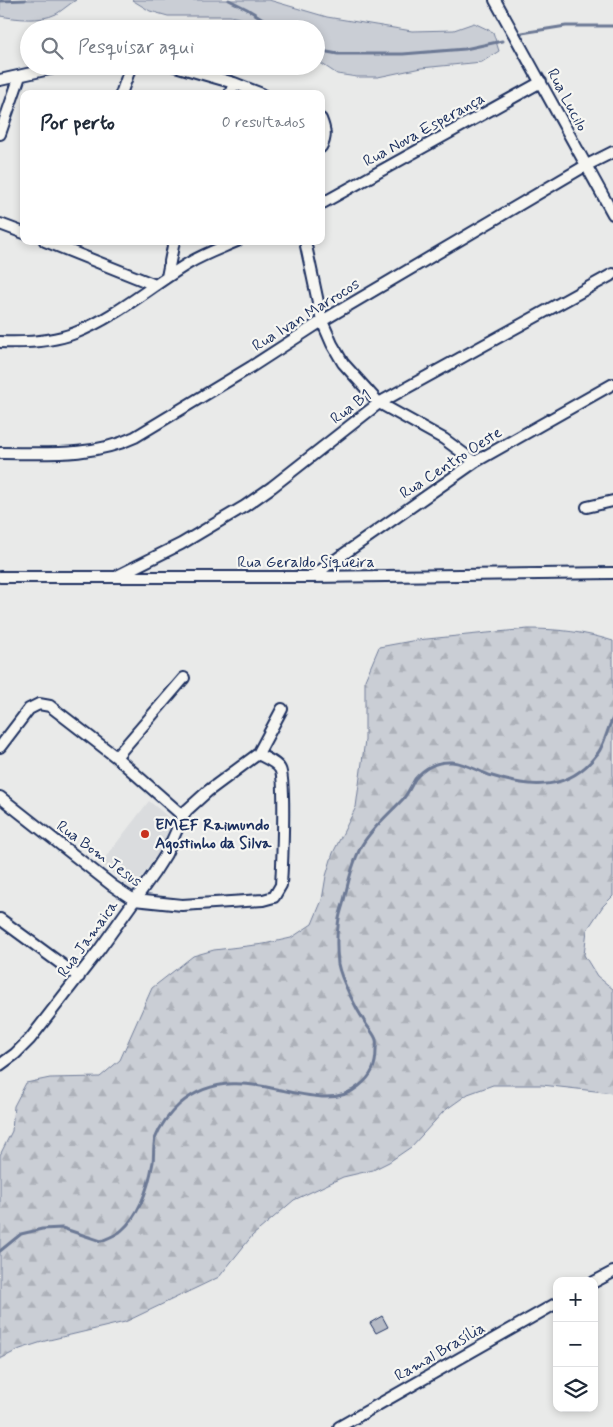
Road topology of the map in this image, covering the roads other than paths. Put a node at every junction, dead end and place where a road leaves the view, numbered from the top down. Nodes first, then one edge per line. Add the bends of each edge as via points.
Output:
1 (494, 0) edge
2 (24, 75) edge
3 (128, 75) edge
4 (206, 75) edge
5 (20, 76) junction
6 (0, 80) edge
7 (541, 82) junction
8 (234, 83) junction
9 (122, 90) edge
10 (231, 90) edge
11 (252, 90) edge
12 (0, 134) edge
13 (613, 152) edge
14 (585, 166) junction
15 (325, 202) edge
16 (613, 214) edge
17 (0, 224) edge
18 (20, 232) edge
19 (66, 245) edge
20 (173, 245) edge
21 (228, 245) edge
22 (306, 245) edge
23 (613, 274) edge
24 (167, 277) junction
25 (155, 285) junction
26 (322, 321) junction
27 (0, 342) edge
28 (613, 384) edge
29 (379, 403) junction
30 (0, 453) edge
31 (475, 462) junction
32 (613, 502) edge
33 (588, 507) dead end
34 (613, 573) edge
35 (0, 577) edge
36 (116, 577) junction
37 (311, 577) junction
38 (184, 678) dead end
39 (282, 709) dead end
40 (0, 747) edge
41 (258, 754) junction
42 (116, 757) junction
43 (0, 797) edge
44 (183, 816) junction
45 (134, 900) junction
46 (0, 919) edge
47 (79, 977) junction
48 (1, 1061) edge
49 (613, 1272) edge
50 (598, 1280) edge
51 (553, 1305) edge
52 (339, 1427) edge

1 - 7 street, Rua Lucilo
2 - 5 street
3 - 9 street
4 - 8 street
5 - 6 street
5 - 12 street
7 - 14 street, Rua Lucilo
7 - 15 street, Rua Nova Esperança
8 - 10 street
8 - 11 street
13 - 14 street, Rua Ivan Marrocos
14 - 16 street, Rua Lucilo
14 - 26 street, Rua Ivan Marrocos
17 - 18 street
19 - 25 street
20 - 24 street
21 - 24 street
22 - 26 street
23 - 29 street, Rua B1
24 - 25 street
25 - 27 street via 101,321 75,333 33,342
26 - 29 street via 343,363
26 - 30 street, Rua Ivan Marrocos via 123,442 79,452
28 - 31 street, Rua Centro Oeste
29 - 31 street via 444,439
29 - 36 street, Rua B1 via 245,506
31 - 37 street, Rua Centro Oeste
32 - 33 street
34 - 37 street, Rua Geraldo Siqueira
35 - 36 street, Rua Geraldo Siqueira
36 - 37 street, Rua Geraldo Siqueira
38 - 42 street
39 - 41 street, Rua Jamaica
40 - 42 street via 29,709 39,704 50,706
41 - 44 street, Rua Jamaica via 208,791
41 - 45 street, Rua Bom Jesus via 277,766 282,774 282,874 276,895 263,900 205,905
42 - 44 street
43 - 45 street, Rua Bom Jesus
44 - 45 street, Rua Jamaica via 166,854
45 - 47 street, Rua Jamaica
46 - 47 street
47 - 48 street, Rua Jamaica via 24,1046
49 - 50 street
51 - 52 street, Ramal Brasília

